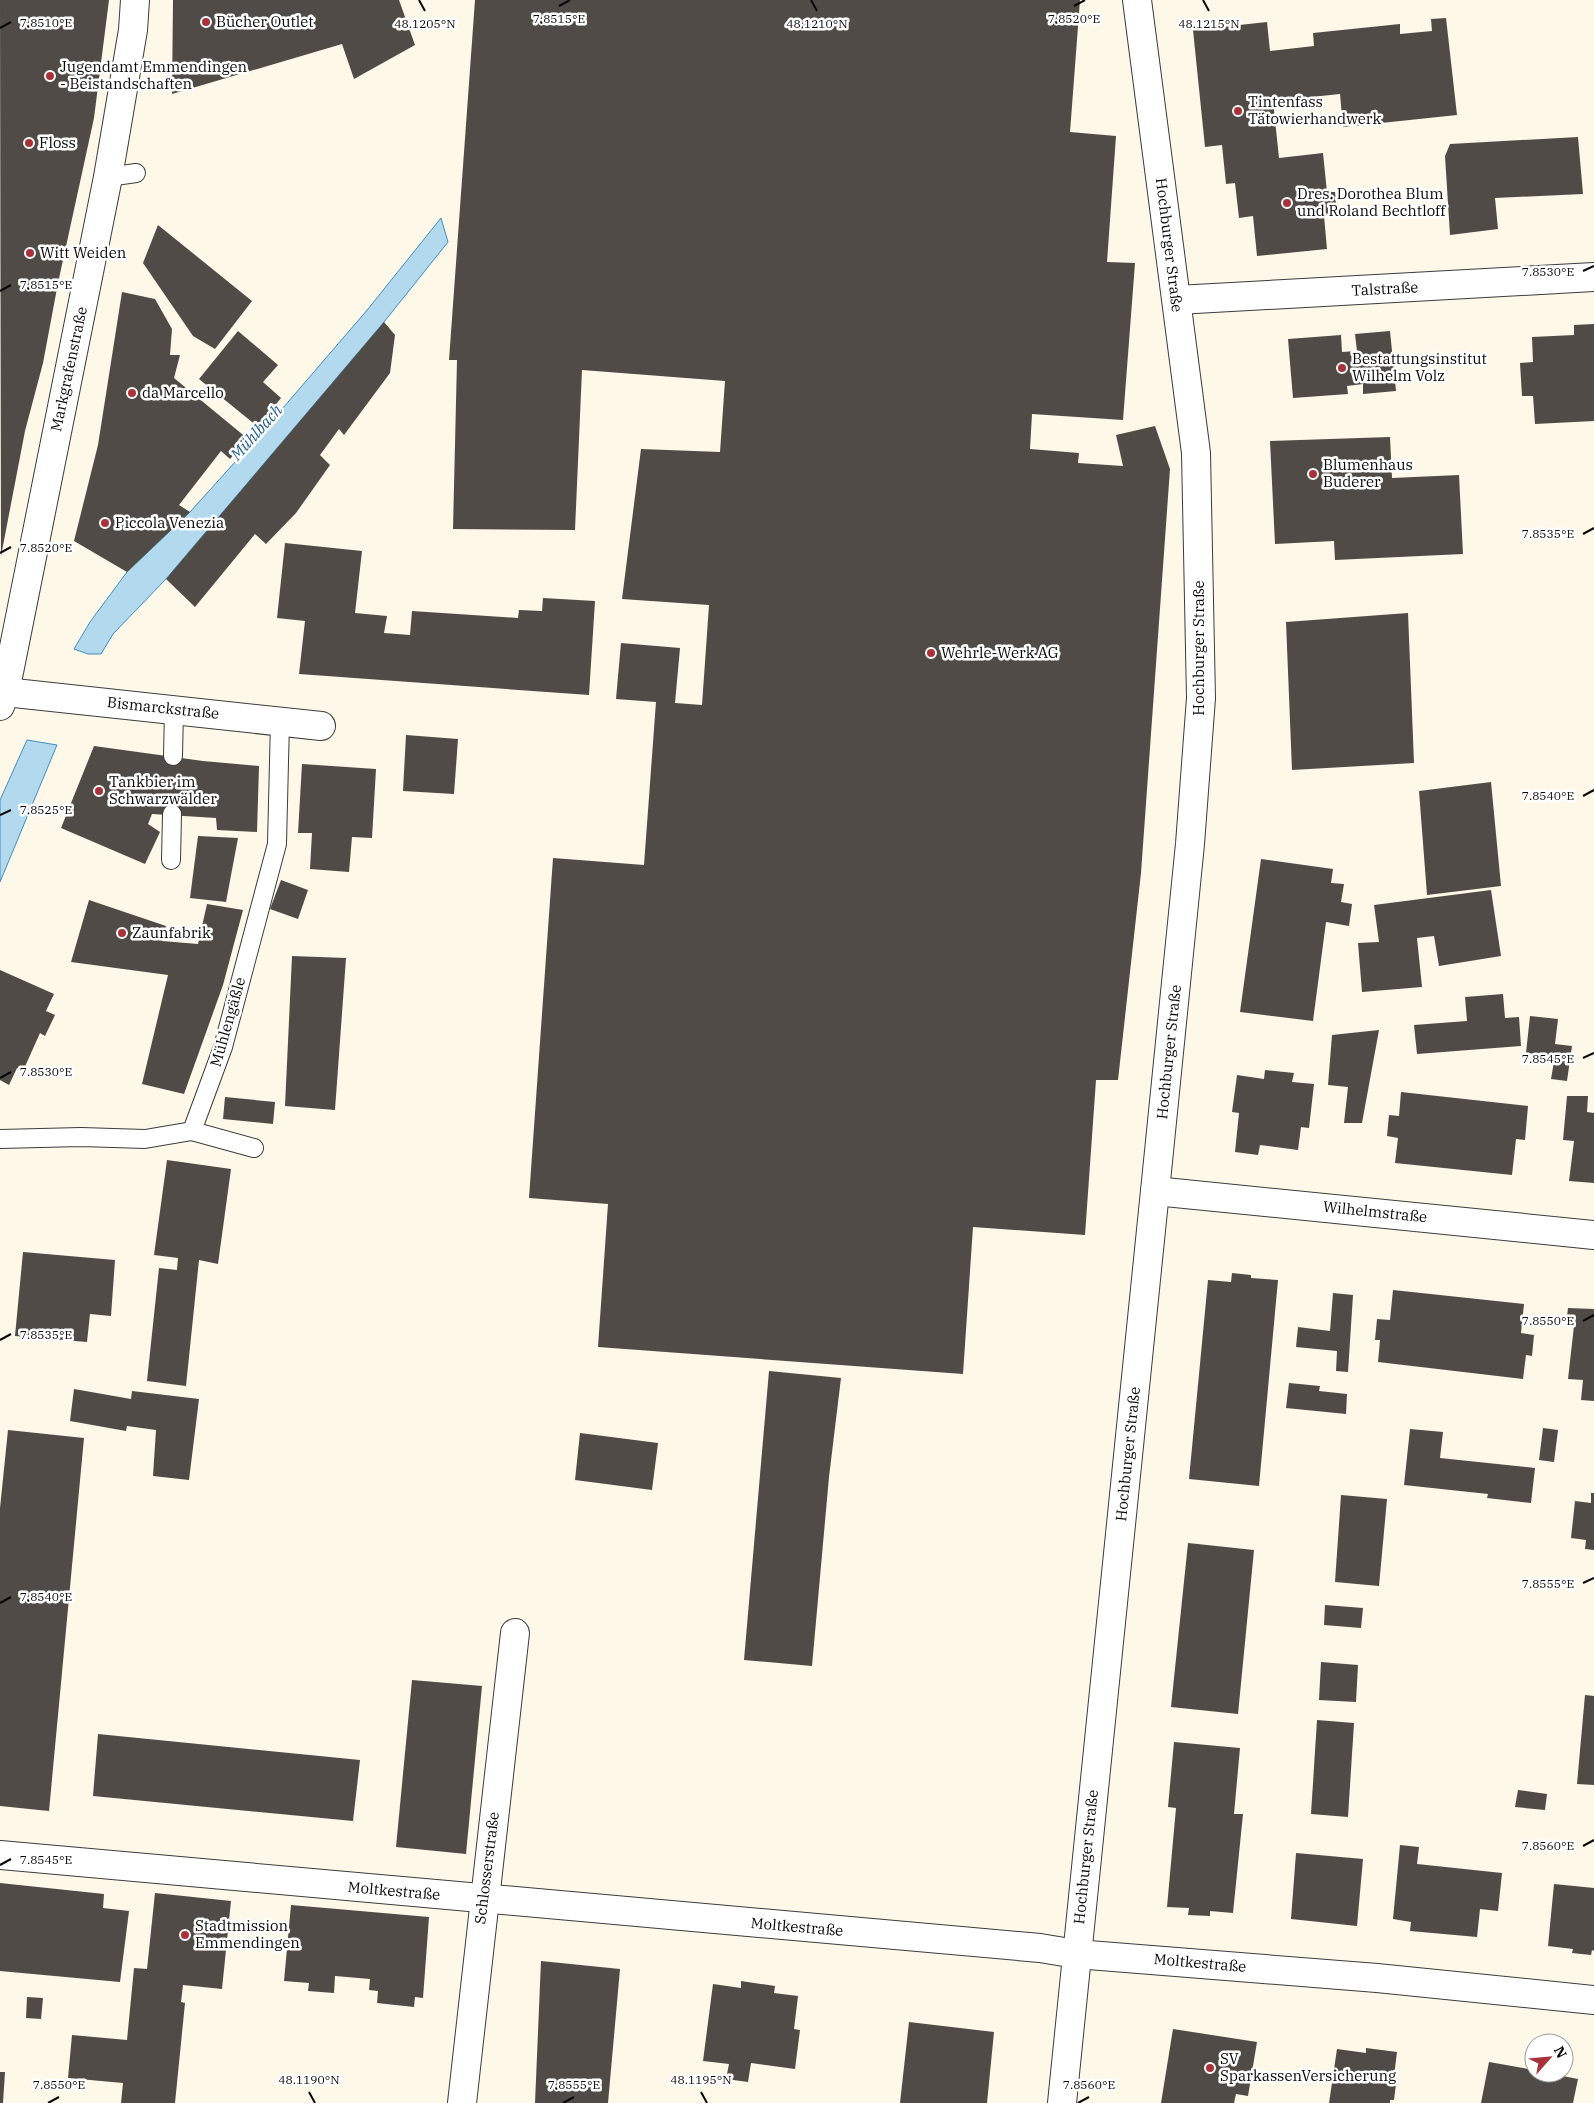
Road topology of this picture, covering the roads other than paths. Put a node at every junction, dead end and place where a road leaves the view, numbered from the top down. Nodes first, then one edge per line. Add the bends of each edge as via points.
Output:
1 (135, 0) edge
2 (1137, 0) edge
3 (136, 174) dead end
4 (108, 178) junction
5 (1594, 277) edge
6 (1176, 300) junction
7 (2, 699) edge
8 (174, 710) junction
9 (280, 721) junction
10 (321, 726) dead end
11 (173, 756) dead end
12 (172, 814) dead end
13 (171, 860) dead end
14 (192, 1130) junction
15 (0, 1139) edge
16 (254, 1148) dead end
17 (1155, 1191) junction
18 (1594, 1235) edge
19 (515, 1633) dead end
20 (0, 1855) edge
21 (483, 1899) junction
22 (1076, 1954) junction
23 (1594, 2000) edge
24 (462, 2103) edge
25 (1062, 2103) edge

1 - 4 street, Markgrafenstraße via 133,30
2 - 6 street, Hochburger Straße
3 - 4 lane
4 - 7 street, Markgrafenstraße
5 - 6 street, Talstraße
6 - 17 street, Hochburger Straße via 1196,453 1201,698 1190,844
7 - 8 street, Bismarckstraße via 43,694
8 - 9 street, Bismarckstraße
8 - 11 lane
9 - 10 street, Bismarckstraße
9 - 14 lane, Mühlengäßle via 277,844 223,1047
12 - 13 lane
14 - 15 lane via 145,1139
14 - 16 lane
17 - 18 street, Wilhelmstraße
17 - 22 street, Hochburger Straße
19 - 21 street, Schlosserstraße
20 - 21 street, Moltkestraße
21 - 22 street, Moltkestraße via 1040,1948
21 - 24 street, Schlosserstraße
22 - 23 street, Moltkestraße via 1367,1977
22 - 25 street, Hochburger Straße

